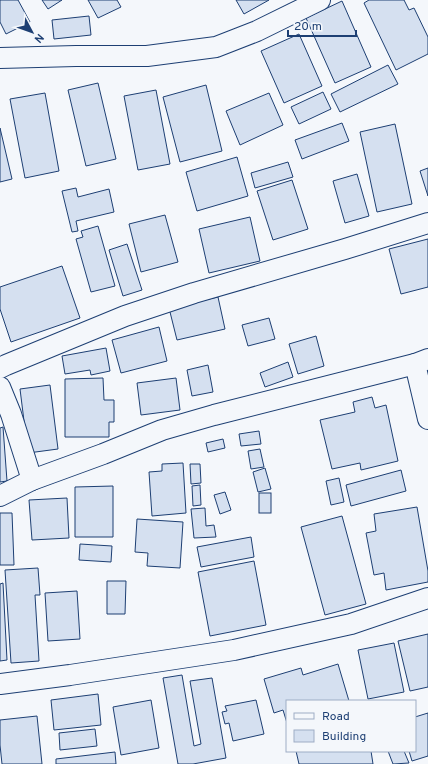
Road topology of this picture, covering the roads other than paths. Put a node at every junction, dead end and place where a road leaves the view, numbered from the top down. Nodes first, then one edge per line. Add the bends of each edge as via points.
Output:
1 (320, 0) edge
2 (0, 58) edge
3 (428, 223) edge
4 (422, 361) edge
5 (0, 368) edge
6 (0, 387) edge
7 (428, 419) edge
8 (32, 480) junction
9 (0, 496) edge
10 (428, 598) edge
11 (0, 684) edge

1 - 2 street via 216,47 147,56
3 - 5 street via 125,316
4 - 7 street
4 - 8 street via 162,430
6 - 8 street
8 - 9 street
10 - 11 street via 352,624 234,650

